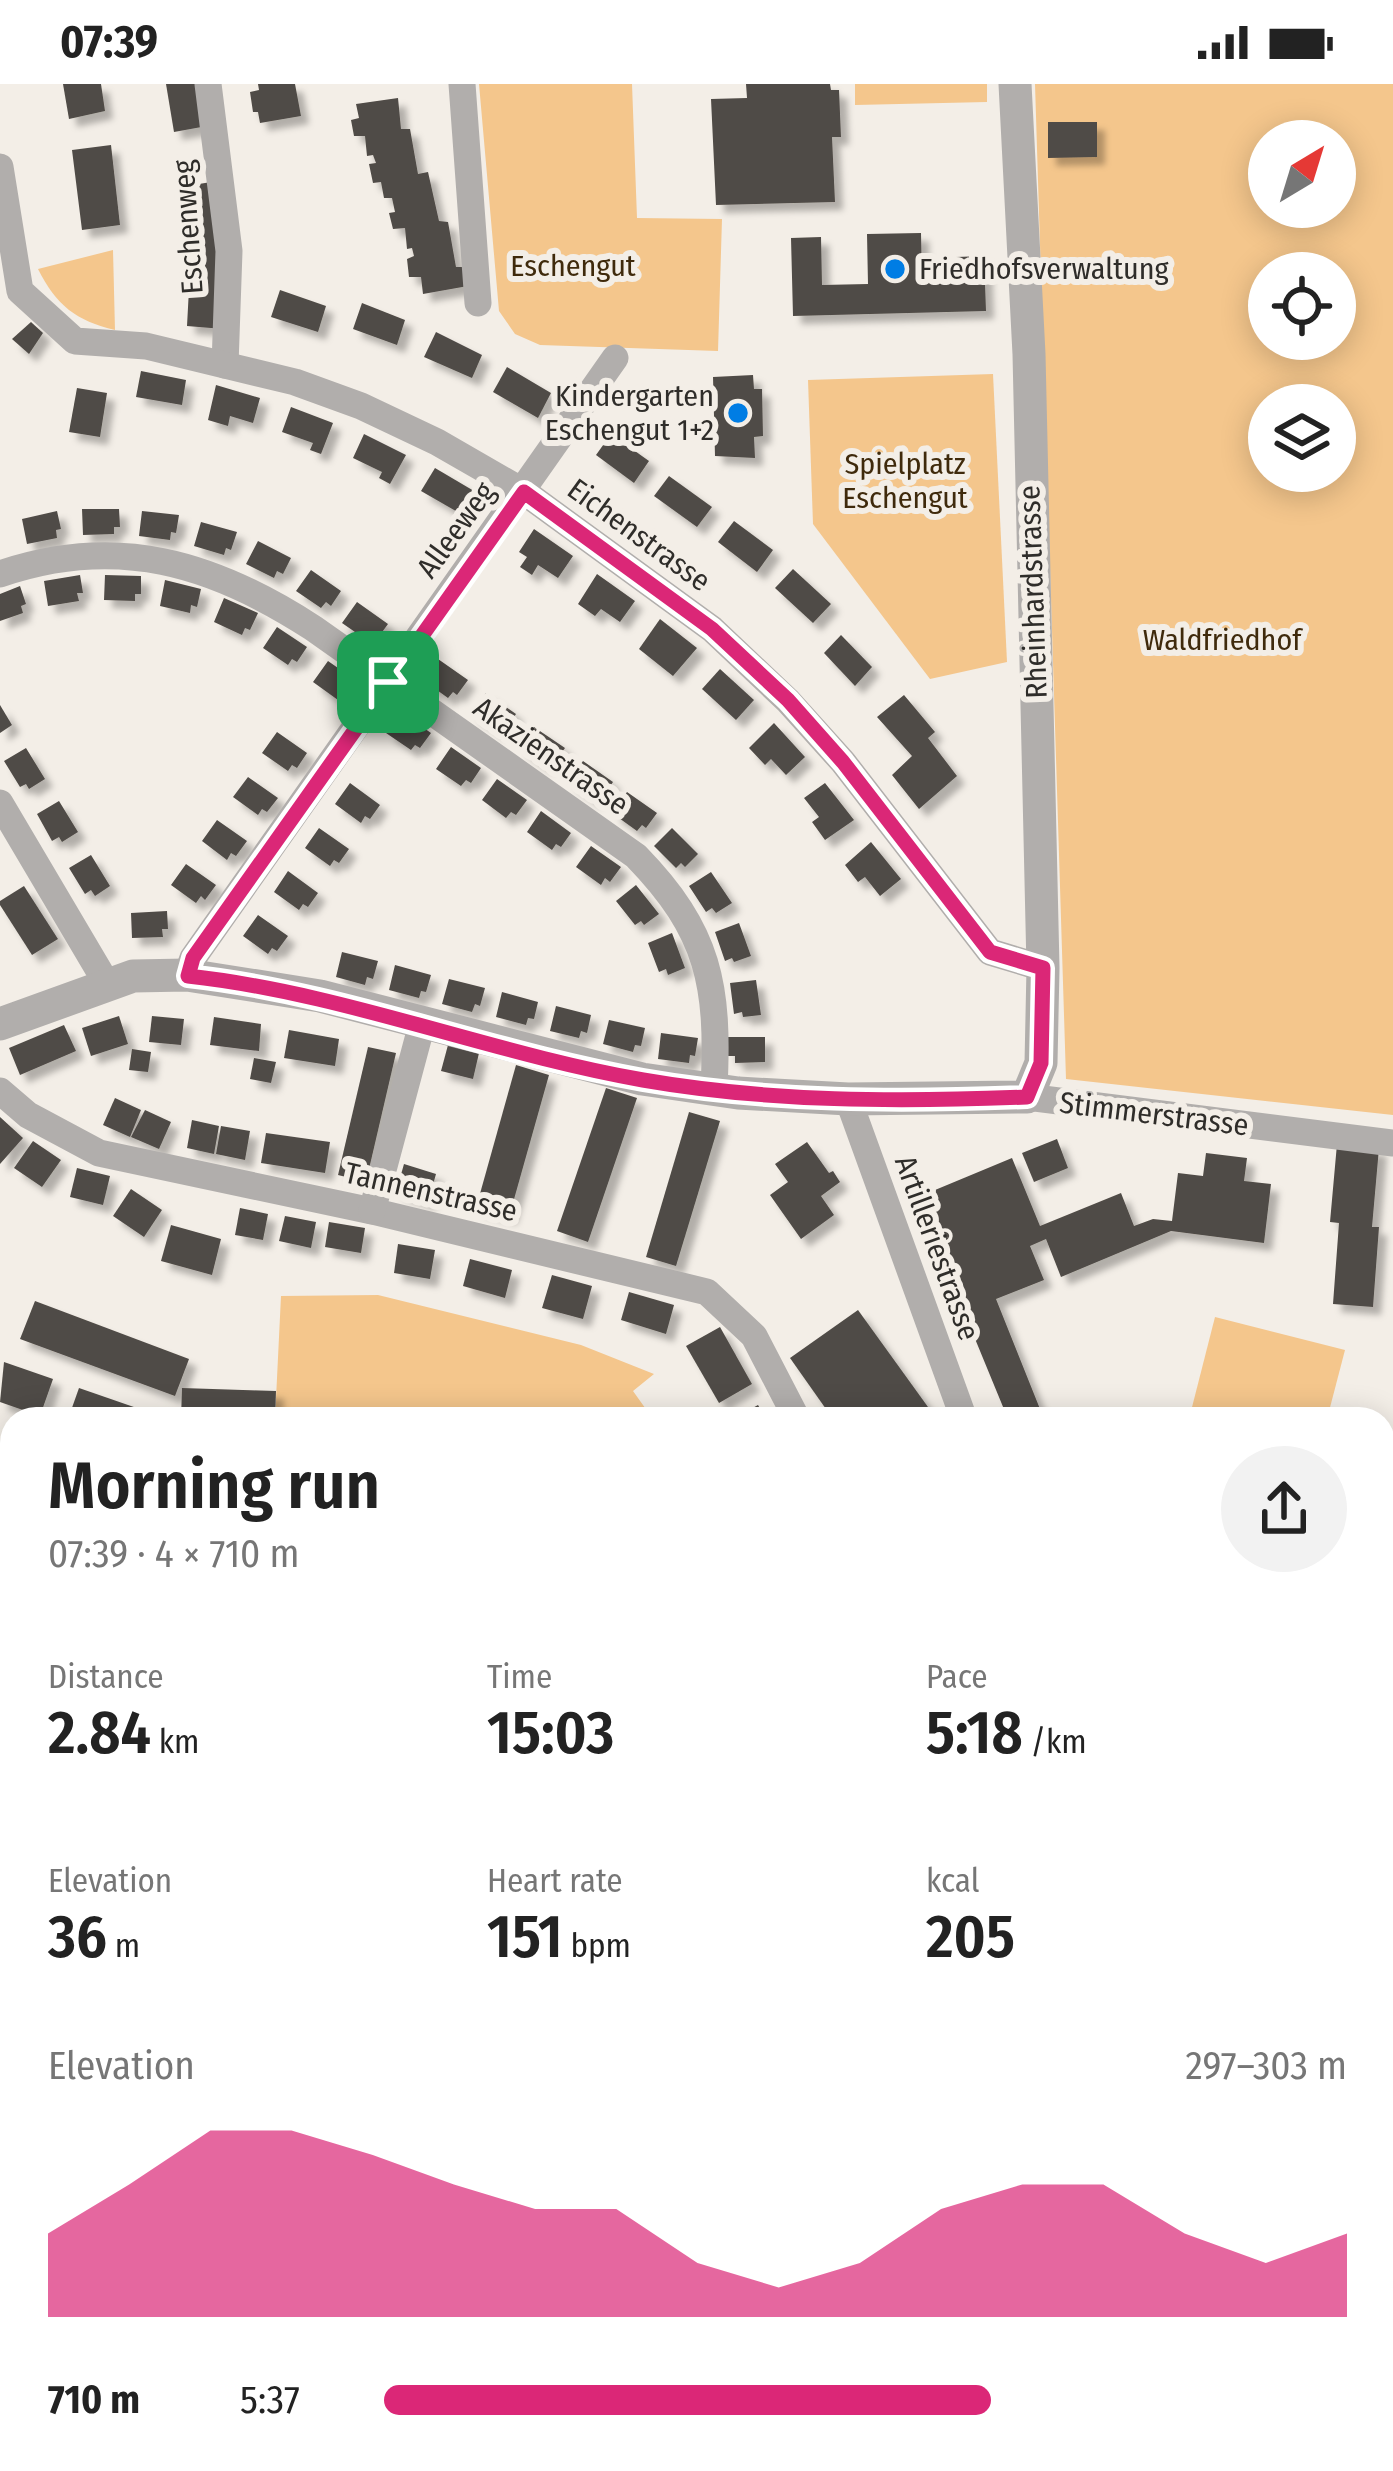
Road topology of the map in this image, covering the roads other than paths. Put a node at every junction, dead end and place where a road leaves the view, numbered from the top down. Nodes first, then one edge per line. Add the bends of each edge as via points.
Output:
1 (208, 84) edge
2 (462, 84) edge
3 (1015, 84) edge
4 (0, 167) edge
5 (478, 304) dead end
6 (615, 358) dead end
7 (225, 365) junction
8 (524, 492) junction
9 (0, 574) edge
10 (388, 682) junction
11 (0, 803) edge
12 (1043, 968) junction
13 (188, 976) junction
14 (107, 984) junction
15 (0, 1024) edge
16 (422, 1024) junction
17 (714, 1089) junction
18 (0, 1091) edge
19 (1027, 1097) junction
20 (848, 1099) junction
21 (1393, 1143) edge
22 (372, 1210) junction
23 (791, 1407) edge
24 (960, 1407) edge

1 - 7 street, Eschenweg via 229,250
2 - 5 street
3 - 12 street, Rheinhardstrasse
4 - 7 street, Eichenstrasse via 20,291 75,341 146,346
6 - 8 street, Alleeweg
7 - 8 street, Eichenstrasse via 361,406
8 - 10 street, Alleeweg
8 - 12 street, Eichenstrasse via 712,629 843,762 990,952
9 - 10 street, Akazienstrasse via 107,554 215,574 262,595
10 - 13 street, Alleeweg
10 - 17 street, Akazienstrasse via 636,856 669,890 710,974
11 - 14 street
12 - 19 street, Rheinhardstrasse via 1041,1063
13 - 14 street, Stimmerstrasse
13 - 16 street, Stimmerstrasse via 320,996
14 - 15 street, Stimmerstrasse
16 - 17 street, Stimmerstrasse via 588,1068
16 - 22 street
17 - 20 street, Stimmerstrasse
18 - 22 street, Tannenstrasse via 99,1154
19 - 20 street, Stimmerstrasse
19 - 21 street, Stimmerstrasse
20 - 24 street, Artilleriestrasse
22 - 23 street, Tannenstrasse via 706,1292 754,1336

